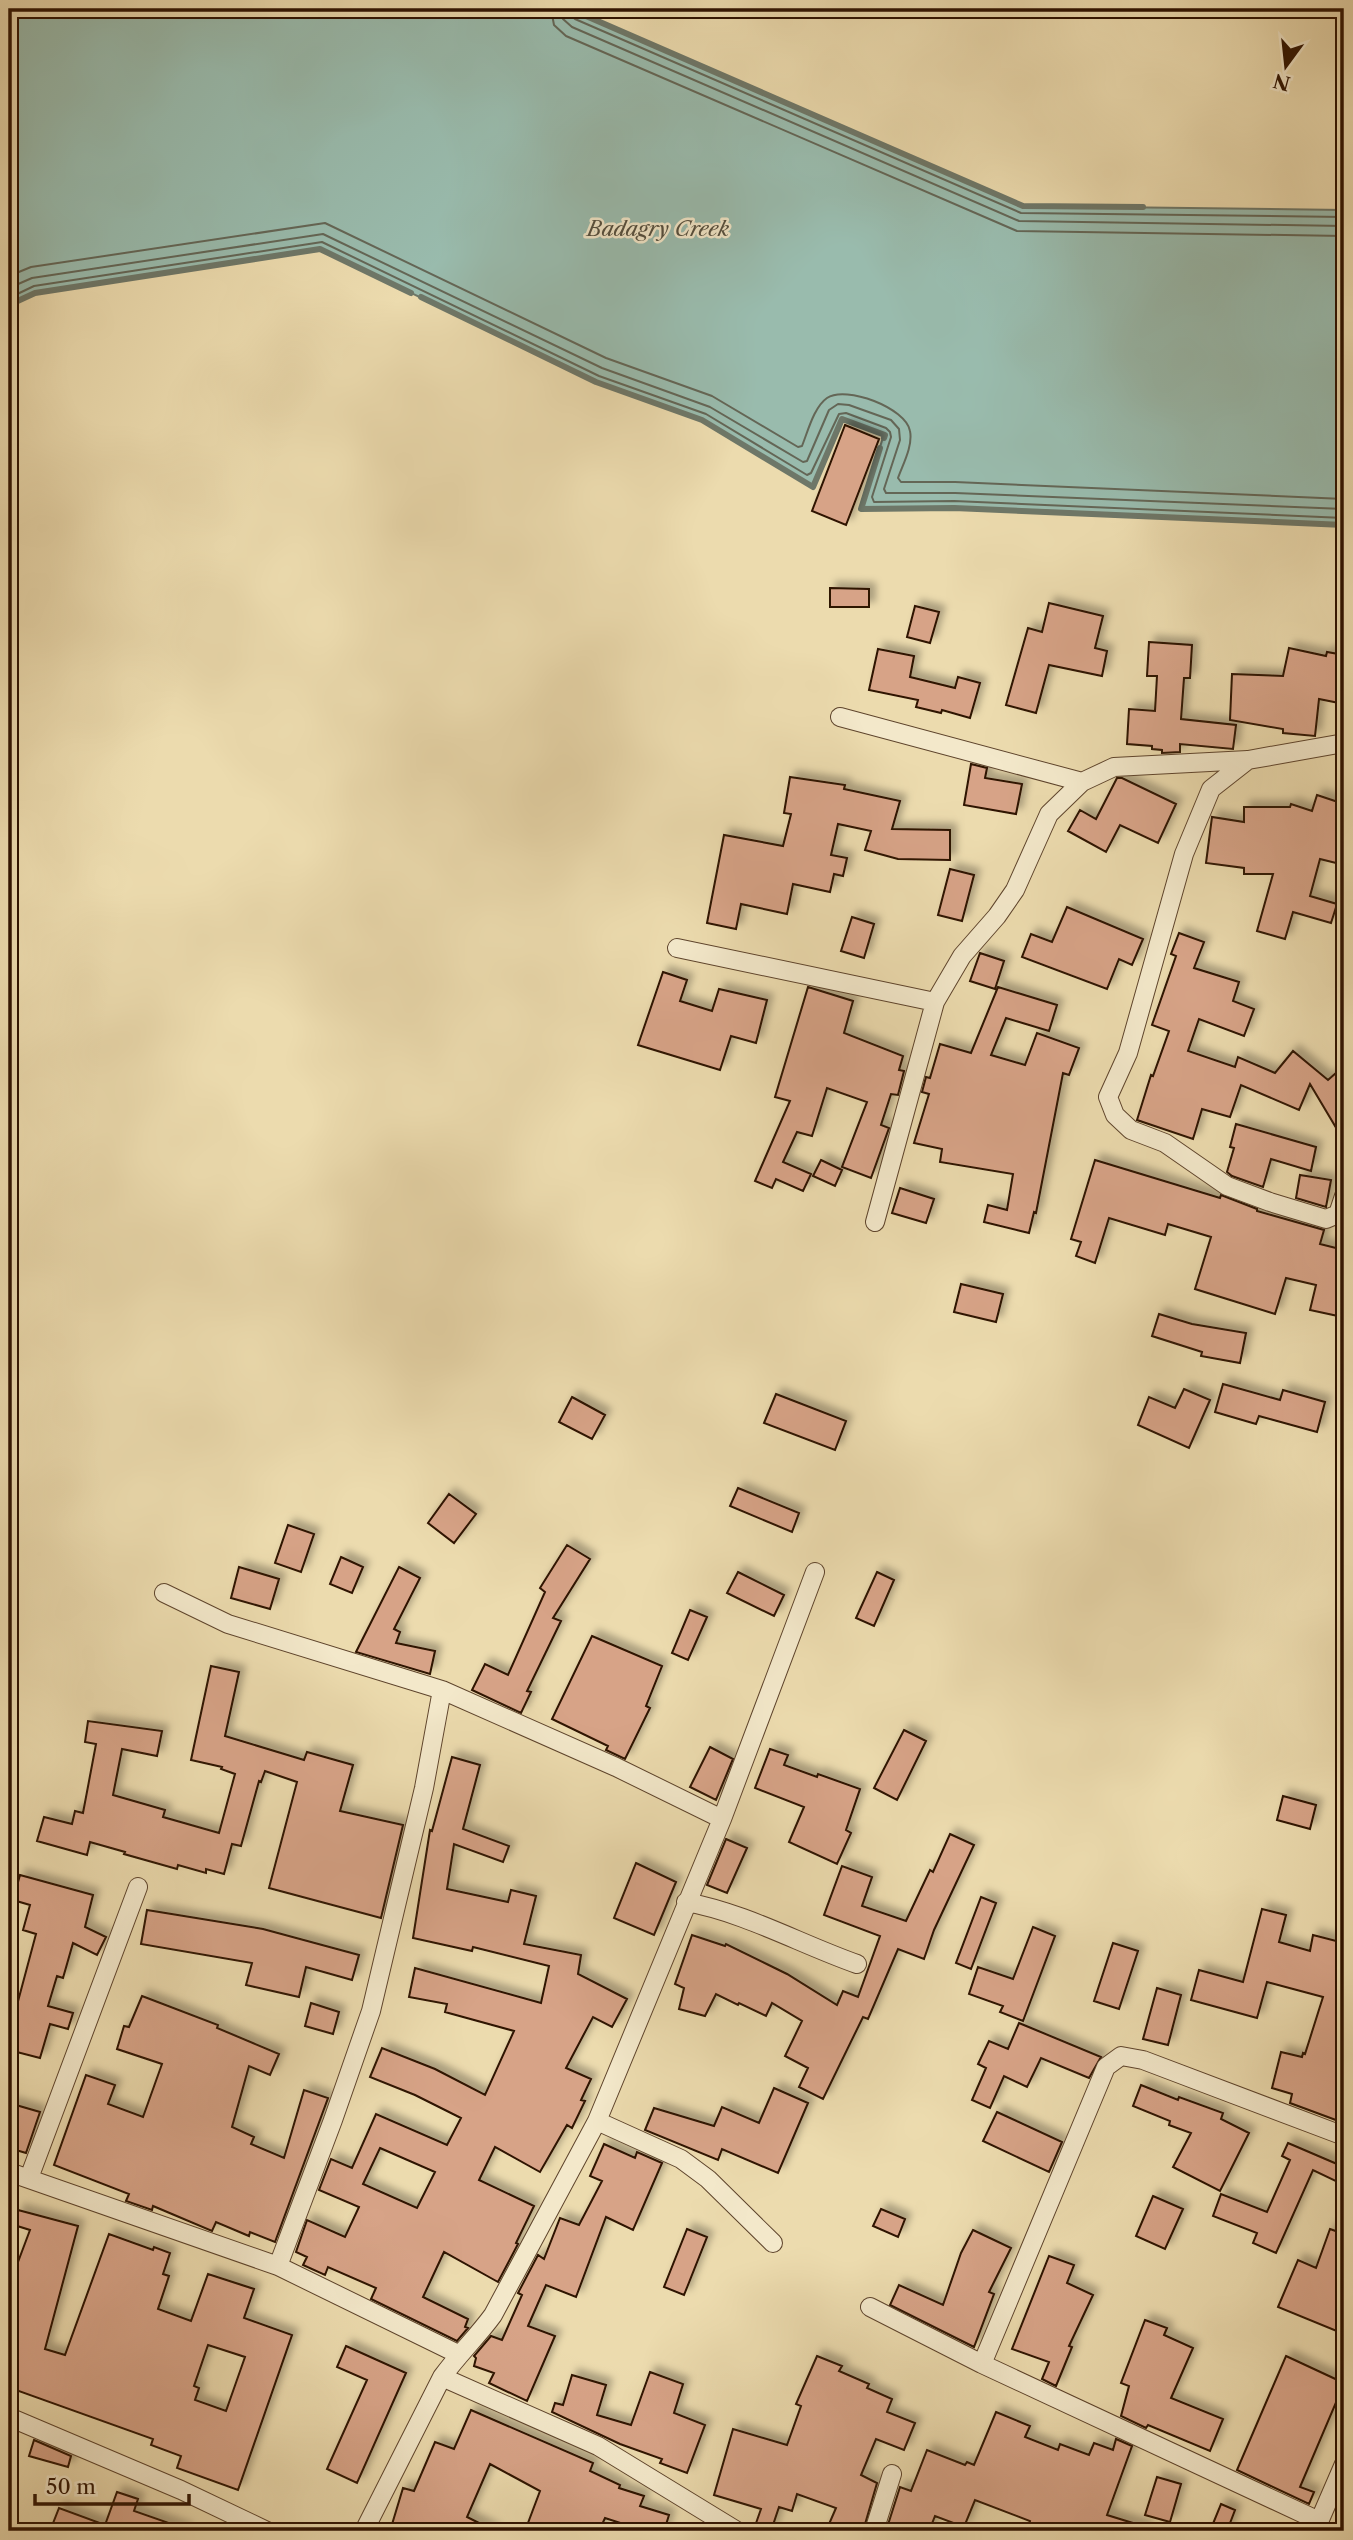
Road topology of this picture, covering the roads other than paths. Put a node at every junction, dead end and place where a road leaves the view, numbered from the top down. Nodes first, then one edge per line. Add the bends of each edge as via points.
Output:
1 (840, 717) dead end
2 (1344, 743) edge
3 (1248, 760) junction
4 (1082, 782) junction
5 (677, 948) dead end
6 (935, 1002) junction
7 (1344, 1196) edge
8 (875, 1222) dead end
9 (815, 1572) dead end
10 (164, 1593) dead end
11 (442, 1690) junction
12 (722, 1819) junction
13 (138, 1887) dead end
14 (686, 1902) junction
15 (857, 1964) dead end
16 (597, 2121) junction
17 (1344, 2136) edge
18 (9, 2172) edge
19 (29, 2178) junction
20 (773, 2243) dead end
21 (278, 2266) junction
22 (870, 2307) dead end
23 (458, 2354) junction
24 (982, 2364) junction
25 (442, 2377) junction
26 (9, 2417) edge
27 (1344, 2465) edge
28 (892, 2474) dead end
29 (1317, 2526) edge
30 (267, 2531) edge
31 (364, 2531) edge
32 (737, 2531) edge
33 (874, 2531) edge

1 - 4 street
2 - 3 street
3 - 4 street via 1114,767
3 - 7 street via 1211,789 1188,843 1128,1053 1108,1097 1115,1115 1131,1130 1165,1143 1227,1186 1326,1219 1338,1214
4 - 6 street via 1049,814 1016,890 962,956
5 - 6 street
6 - 8 street
9 - 12 street
10 - 11 street via 228,1624
11 - 12 street
11 - 21 street via 424,1788 371,2011
12 - 14 street
13 - 19 street
14 - 15 street via 761,1924
14 - 16 street
16 - 20 street via 681,2159
16 - 23 street via 493,2315 474,2342
17 - 24 street via 1143,2060 1121,2056 1106,2067
18 - 19 street
19 - 21 street
21 - 23 street
22 - 24 street
23 - 25 street
24 - 29 street
25 - 31 street
25 - 32 street via 598,2446
26 - 30 street
27 - 29 street
28 - 33 street

